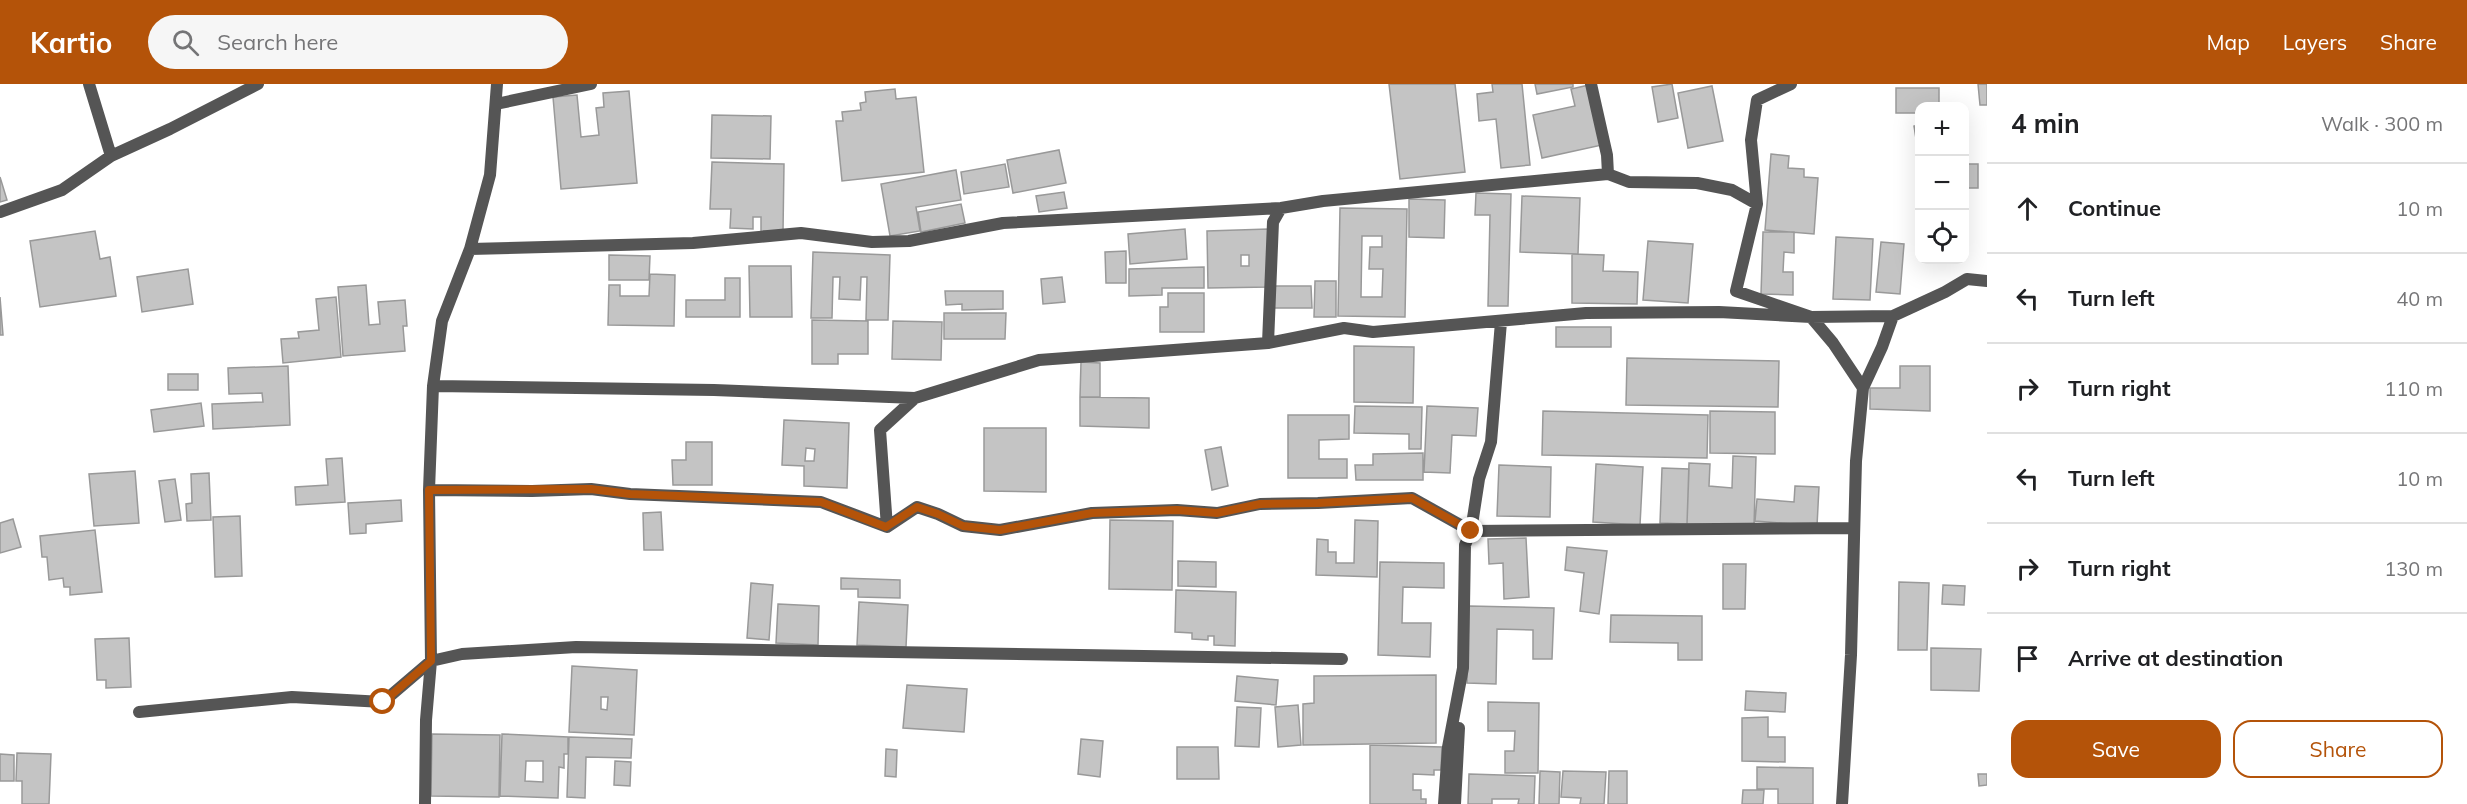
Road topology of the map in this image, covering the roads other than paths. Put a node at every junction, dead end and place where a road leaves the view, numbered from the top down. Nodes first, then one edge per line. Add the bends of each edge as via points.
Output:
1 (89, 84) edge
2 (258, 84) edge
3 (496, 84) edge
4 (591, 84) edge
5 (1591, 84) edge
6 (1791, 84) edge
7 (496, 104) junction
8 (111, 156) junction
9 (1608, 174) junction
10 (1757, 204) junction
11 (1281, 208) junction
12 (0, 212) edge
13 (470, 249) junction
14 (1987, 281) edge
15 (1893, 315) junction
16 (1811, 317) junction
17 (1502, 322) junction
18 (1268, 343) junction
19 (433, 386) junction
20 (1863, 388) junction
21 (915, 399) junction
22 (429, 490) junction
23 (886, 527) junction
24 (1854, 528) junction
25 (1471, 531) junction
26 (1342, 659) dead end
27 (431, 661) junction
28 (1459, 688) junction
29 (139, 712) dead end
30 (425, 804) edge
31 (1444, 804) edge
32 (1455, 804) edge
33 (1842, 804) edge

1 - 8 street
2 - 8 street
3 - 7 street
4 - 7 street
5 - 9 street
6 - 10 street via 1757,100 1751,140
7 - 13 street via 490,175
8 - 12 street via 62,190
9 - 10 street via 1629,182 1708,185 1732,190
9 - 11 street
10 - 16 street via 1736,291
11 - 13 street via 1003,223 909,241 872,242 801,233 693,243
11 - 18 street via 1274,222
13 - 19 street via 442,321
14 - 15 street via 1967,279
15 - 16 street
15 - 20 street
16 - 17 street via 1719,312 1586,313
16 - 20 street
17 - 18 street via 1373,332 1344,328
17 - 25 street via 1491,442 1479,479
18 - 21 street via 1039,360
19 - 21 street via 714,390
19 - 22 street
20 - 24 street
21 - 23 street via 880,430
22 - 23 street via 591,489 821,502
22 - 27 street
23 - 25 street via 917,507 963,526 1000,530 1092,513 1217,513 1260,504 1412,498
24 - 25 street
24 - 33 street
25 - 28 street via 1465,545 1463,669
26 - 27 street via 576,647 462,654
27 - 29 street via 383,702 292,697
27 - 30 street
28 - 31 street via 1448,747
28 - 32 street

